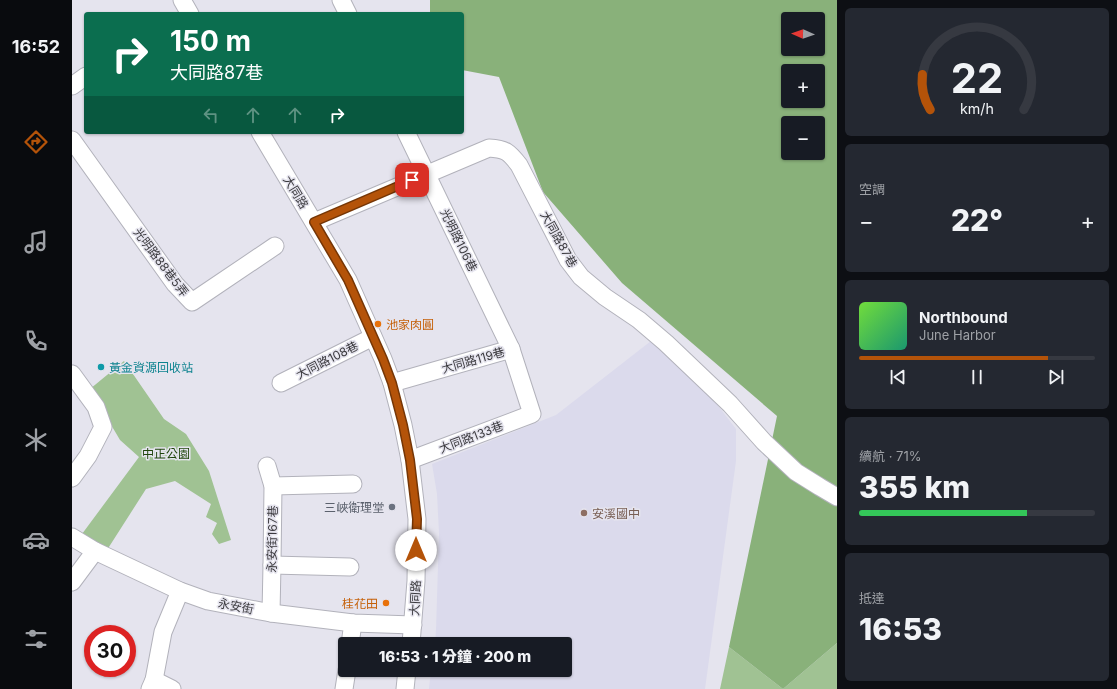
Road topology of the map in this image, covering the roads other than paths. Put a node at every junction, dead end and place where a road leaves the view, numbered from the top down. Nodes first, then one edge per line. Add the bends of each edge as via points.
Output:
1 (341, 0) edge
2 (347, 12) edge
3 (84, 77) edge
4 (72, 86) edge
5 (261, 134) edge
6 (407, 134) edge
7 (72, 140) edge
8 (426, 174) junction
9 (314, 222) junction
10 (275, 246) dead end
11 (373, 337) junction
12 (511, 349) junction
13 (72, 374) edge
14 (281, 383) dead end
15 (392, 383) junction
16 (532, 414) joint
17 (410, 460) junction
18 (267, 466) dead end
19 (72, 478) edge
20 (352, 484) dead end
21 (273, 486) junction
22 (837, 497) edge
23 (72, 536) edge
24 (95, 551) junction
25 (272, 565) junction
26 (350, 567) dead end
27 (72, 582) edge
28 (180, 591) junction
29 (271, 613) junction
30 (353, 623) junction
31 (413, 625) junction
32 (351, 637) edge
33 (412, 637) edge
34 (346, 677) edge
35 (407, 677) edge
36 (152, 685) edge
37 (172, 689) edge
38 (344, 689) edge
39 (405, 689) edge

1 - 2 street
3 - 4 street
5 - 9 street, 大同路
6 - 8 street, 光明路106巷
7 - 10 street, 光明路88巷5弄 via 175,284 192,302
8 - 9 street, 大同路87巷
8 - 12 street, 光明路106巷
8 - 22 street, 大同路87巷 via 489,148 502,149 510,153 519,165 568,260 581,277 666,343 796,472
9 - 11 street, 大同路 via 348,280
11 - 14 street, 大同路108巷
11 - 15 street, 大同路
12 - 15 street, 大同路119巷
12 - 16 street, 大同路119巷
13 - 19 street via 96,407 103,427 88,456
15 - 17 street, 大同路
16 - 17 street, 大同路133巷
17 - 31 street, 大同路 via 417,519
18 - 21 street, 永安街167巷
20 - 21 street
21 - 25 street, 永安街167巷
23 - 24 street, 永安街
24 - 27 street
24 - 28 street, 永安街
25 - 26 street
25 - 29 street, 永安街167巷
28 - 29 street, 永安街 via 208,601
28 - 36 street via 163,632
29 - 30 street, 永安街
30 - 31 street, 永安街
30 - 32 street
31 - 33 street, 大同路
34 - 38 street
35 - 39 street
36 - 37 street

